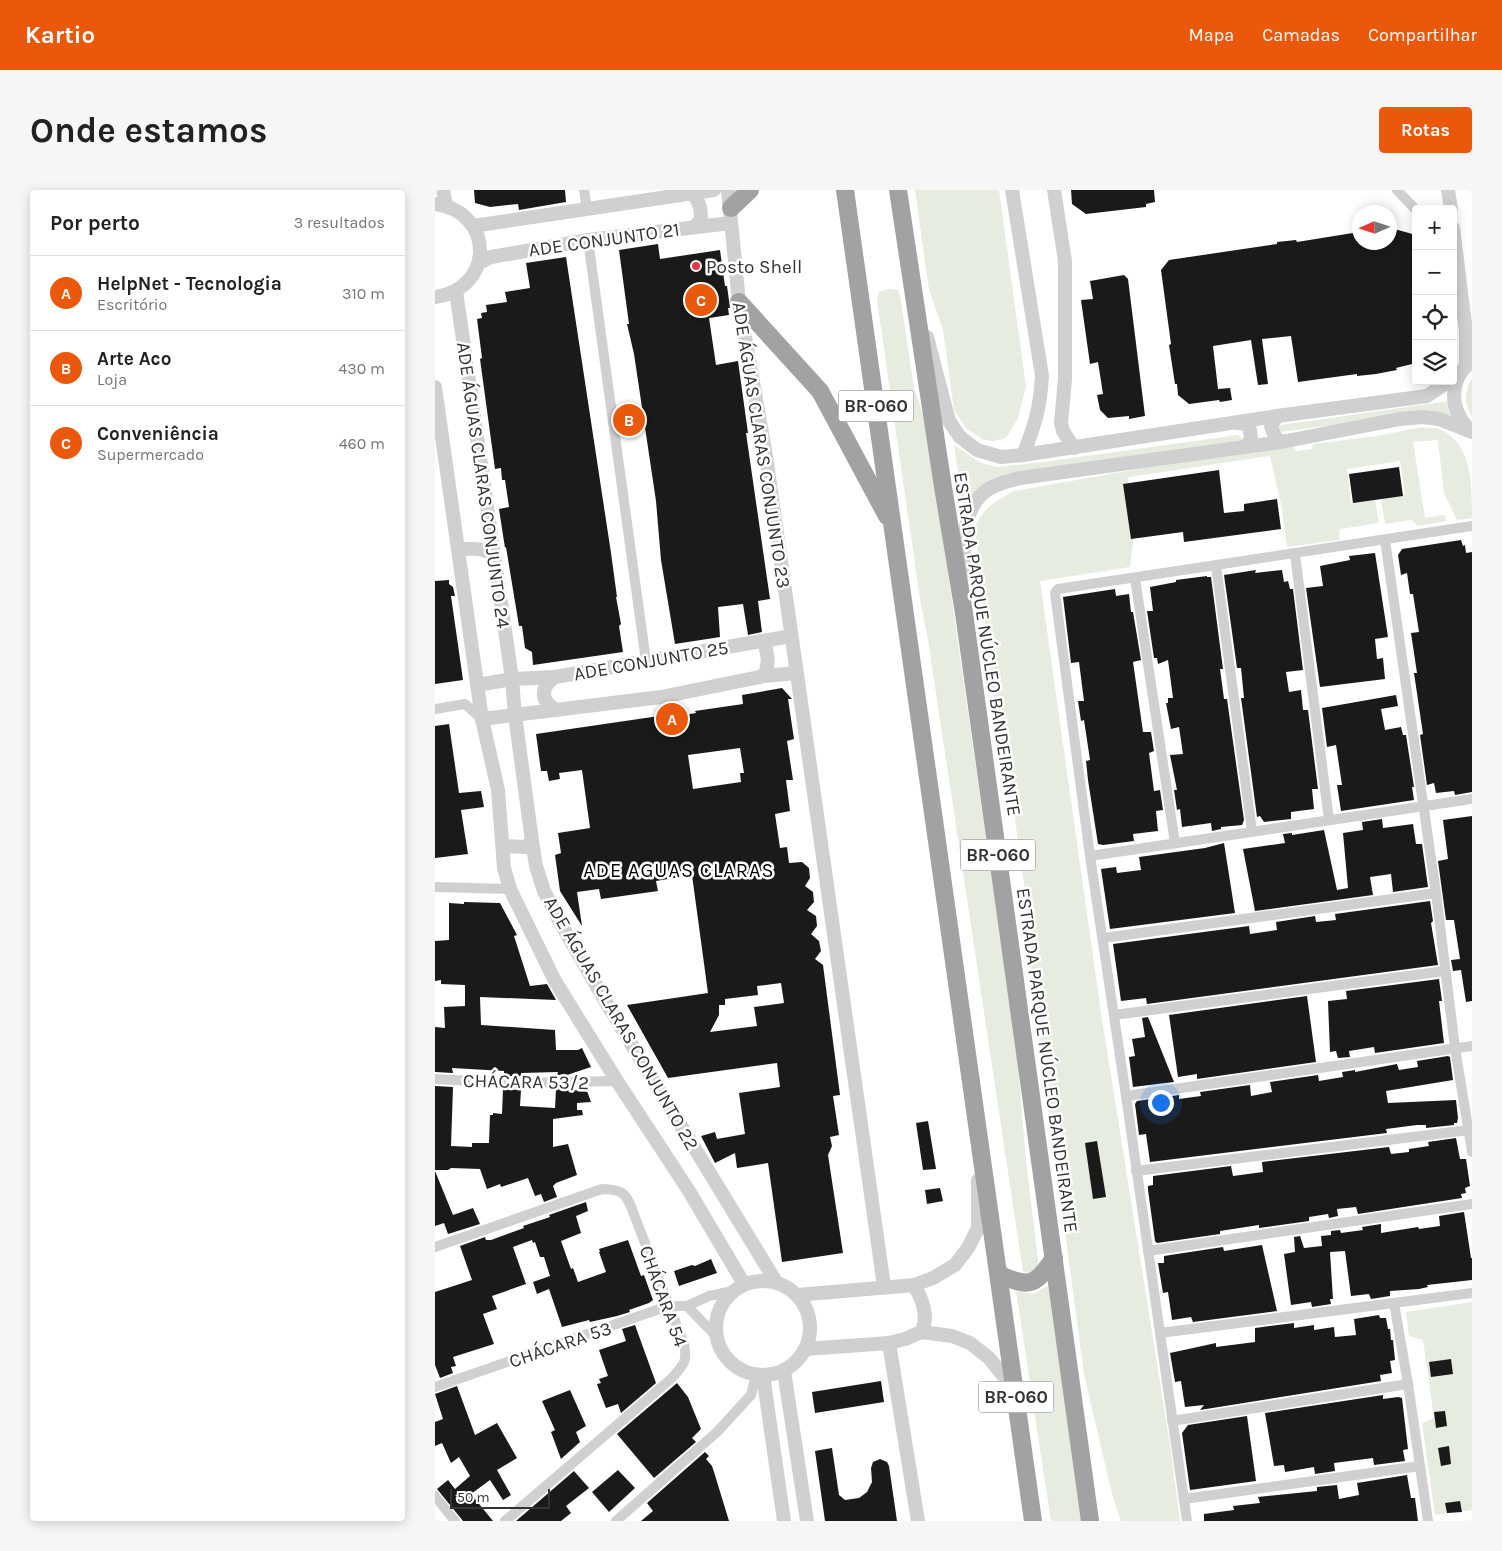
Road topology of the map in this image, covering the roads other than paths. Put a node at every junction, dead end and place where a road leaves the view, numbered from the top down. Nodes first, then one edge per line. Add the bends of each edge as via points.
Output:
1 (443, 190) edge
2 (584, 190) edge
3 (714, 190) edge
4 (728, 190) edge
5 (750, 190) edge
6 (845, 190) edge
7 (898, 190) edge
8 (1012, 190) edge
9 (1054, 190) edge
10 (1397, 190) edge
11 (1448, 190) edge
12 (693, 194) junction
13 (441, 205) edge
14 (1450, 205) edge
15 (1412, 206) edge
16 (587, 209) junction
17 (731, 216) junction
18 (473, 226) junction
19 (694, 227) junction
20 (588, 240) junction
21 (1455, 250) edge
22 (479, 263) junction
23 (456, 291) junction
24 (435, 297) edge
25 (739, 302) junction
26 (915, 305) junction
27 (1460, 372) edge
28 (1042, 376) junction
29 (1065, 378) junction
30 (435, 387) edge
31 (1277, 416) junction
32 (1237, 423) junction
33 (1472, 432) edge
34 (1281, 442) junction
35 (1245, 447) junction
36 (1073, 448) junction
37 (1023, 455) junction
38 (1472, 526) edge
39 (892, 527) junction
40 (1385, 540) junction
41 (459, 550) junction
42 (1295, 554) junction
43 (494, 555) junction
44 (1216, 566) junction
45 (1135, 578) junction
46 (964, 613) junction
47 (791, 636) junction
48 (763, 640) junction
49 (646, 661) junction
50 (796, 673) junction
51 (764, 676) junction
52 (555, 677) junction
53 (512, 679) junction
54 (477, 685) junction
55 (465, 704) junction
56 (435, 709) edge
57 (557, 710) junction
58 (515, 715) junction
59 (482, 720) junction
60 (1472, 799) edge
61 (1424, 807) junction
62 (1329, 820) junction
63 (1252, 832) junction
64 (532, 842) junction
65 (1175, 843) junction
66 (503, 846) junction
67 (1090, 856) junction
68 (435, 887) edge
69 (510, 889) junction
70 (1437, 893) junction
71 (1103, 938) junction
72 (1445, 971) junction
73 (1114, 1015) junction
74 (1472, 1046) edge
75 (1455, 1048) junction
76 (435, 1079) edge
77 (617, 1081) junction
78 (1127, 1096) junction
79 (979, 1129) junction
80 (1469, 1130) junction
81 (1472, 1152) edge
82 (1136, 1171) junction
83 (1472, 1204) edge
84 (435, 1247) edge
85 (1149, 1251) junction
86 (1054, 1258) junction
87 (999, 1274) junction
88 (776, 1282) junction
89 (914, 1285) junction
90 (884, 1286) junction
91 (739, 1288) junction
92 (1472, 1293) edge
93 (797, 1295) junction
94 (1395, 1303) junction
95 (668, 1306) junction
96 (687, 1306) junction
97 (921, 1332) junction
98 (1160, 1334) junction
99 (717, 1337) junction
100 (889, 1342) junction
101 (805, 1349) junction
102 (784, 1371) junction
103 (759, 1375) junction
104 (1408, 1384) junction
105 (435, 1387) edge
106 (1015, 1390) junction
107 (1172, 1421) junction
108 (1420, 1466) junction
109 (435, 1496) edge
110 (1184, 1499) junction
111 (455, 1521) edge
112 (505, 1521) edge
113 (616, 1521) edge
114 (784, 1521) edge
115 (807, 1521) edge
116 (918, 1521) edge
117 (1033, 1521) edge
118 (1090, 1521) edge
119 (1187, 1521) edge
120 (1428, 1521) edge

1 - 13 street
2 - 16 street
3 - 12 street, ADE CONJUNTO 21
4 - 17 street, ADE ÁGUAS CLARAS CONJUNTO 23
5 - 17 highway
6 - 39 highway, BR-060
7 - 26 highway, ESTRADA PARQUE NÚCLEO BANDEIRANTE / BR-060
8 - 28 street
9 - 29 street via 1065,261
10 - 15 street
11 - 14 street
12 - 16 street, ADE CONJUNTO 21
12 - 19 street via 700,203 701,213 701,220
13 - 18 street via 457,210
16 - 18 street, ADE CONJUNTO 21
17 - 19 street, ADE CONJUNTO 21
17 - 25 street, ADE ÁGUAS CLARAS CONJUNTO 23
18 - 22 street via 480,250
19 - 20 street, ADE CONJUNTO 21
20 - 22 street, ADE CONJUNTO 21 via 491,257
20 - 49 street
21 - 27 street via 1466,331
22 - 23 street via 466,284
23 - 24 street
23 - 43 street, ADE ÁGUAS CLARAS CONJUNTO 24
25 - 39 highway via 820,391
25 - 47 street, ADE ÁGUAS CLARAS CONJUNTO 23 via 766,456
26 - 37 street via 949,421 977,450 1001,457
26 - 46 highway, ESTRADA PARQUE NÚCLEO BANDEIRANTE / BR-060
27 - 31 street via 1427,396
27 - 33 street via 1455,386 1456,412
28 - 29 street
28 - 37 street via 1035,424
29 - 36 street via 1061,422
30 - 41 street
31 - 32 street
31 - 34 street via 1271,426
32 - 35 street via 1247,424 1250,430 1251,440
32 - 36 street
33 - 34 street via 1439,419 1423,417
34 - 35 street
35 - 46 street via 1020,478 988,489 974,504 966,524
36 - 37 street
38 - 40 street
39 - 79 highway, BR-060
40 - 42 street
40 - 61 street
41 - 43 street via 487,550
41 - 54 street
42 - 44 street
42 - 62 street
43 - 53 street, ADE ÁGUAS CLARAS CONJUNTO 24
44 - 45 street
44 - 63 street
45 - 65 street
45 - 67 street via 1058,589 1054,596
46 - 86 highway, ESTRADA PARQUE NÚCLEO BANDEIRANTE / BR-060
47 - 48 street, ADE CONJUNTO 25
47 - 50 street, ADE ÁGUAS CLARAS CONJUNTO 23
48 - 49 street, ADE CONJUNTO 25
48 - 51 street via 768,658
49 - 52 street, ADE CONJUNTO 25
50 - 51 street, ADE CONJUNTO 25
50 - 90 street
51 - 57 street, ADE CONJUNTO 25 via 661,697
52 - 53 street, ADE CONJUNTO 25
52 - 57 street via 547,682 545,700
53 - 54 street, ADE CONJUNTO 25
53 - 58 street, ADE ÁGUAS CLARAS CONJUNTO 24
54 - 55 street
54 - 59 street
55 - 56 street
55 - 59 street
57 - 58 street, ADE CONJUNTO 25
58 - 59 street, ADE CONJUNTO 25
58 - 64 street, ADE ÁGUAS CLARAS CONJUNTO 22
59 - 66 street via 499,790
60 - 61 street
61 - 62 street
61 - 70 street
62 - 63 street
63 - 65 street
64 - 66 street via 526,847
64 - 88 street, ADE ÁGUAS CLARAS CONJUNTO 22 via 544,891 561,924
65 - 67 street
66 - 69 street via 504,868
67 - 71 street
68 - 69 street
69 - 77 street via 555,981
70 - 71 street
70 - 72 street
71 - 73 street
72 - 73 street
72 - 75 street
73 - 78 street
74 - 75 street
75 - 78 street
75 - 80 street
76 - 77 street, CHÁCARA 53/2 via 515,1083
77 - 91 street via 689,1191
78 - 82 street
79 - 87 highway, BR-060
79 - 89 street via 978,1228 955,1265
80 - 81 street
80 - 82 street
82 - 85 street
83 - 85 street
84 - 95 street, CHÁCARA 54 via 602,1188 614,1188 628,1197
85 - 98 street
86 - 87 highway via 1036,1282 1011,1280
86 - 118 highway, ESTRADA PARQUE NÚCLEO BANDEIRANTE / BR-060
87 - 106 highway, BR-060
88 - 91 street via 760,1280
88 - 93 street
89 - 90 street
89 - 97 street via 925,1316
90 - 93 street
91 - 96 street, CHÁCARA 53
91 - 99 street via 722,1304 717,1320
92 - 94 street
93 - 101 street via 807,1311 810,1330
94 - 98 street
94 - 104 street
95 - 96 street, CHÁCARA 53
95 - 105 street, CHÁCARA 53
95 - 112 street, CHÁCARA 54 via 684,1344 685,1363 672,1378
96 - 99 street
97 - 100 street
97 - 106 street via 952,1336 970,1343 989,1358
98 - 107 street
99 - 103 street via 730,1362
100 - 101 street
100 - 116 street
101 - 102 street
102 - 103 street
102 - 115 street
103 - 113 street via 751,1395 717,1432
103 - 114 street
104 - 107 street
104 - 108 street
106 - 117 highway, BR-060
107 - 110 street
108 - 110 street
108 - 120 street
109 - 111 street
110 - 119 street

